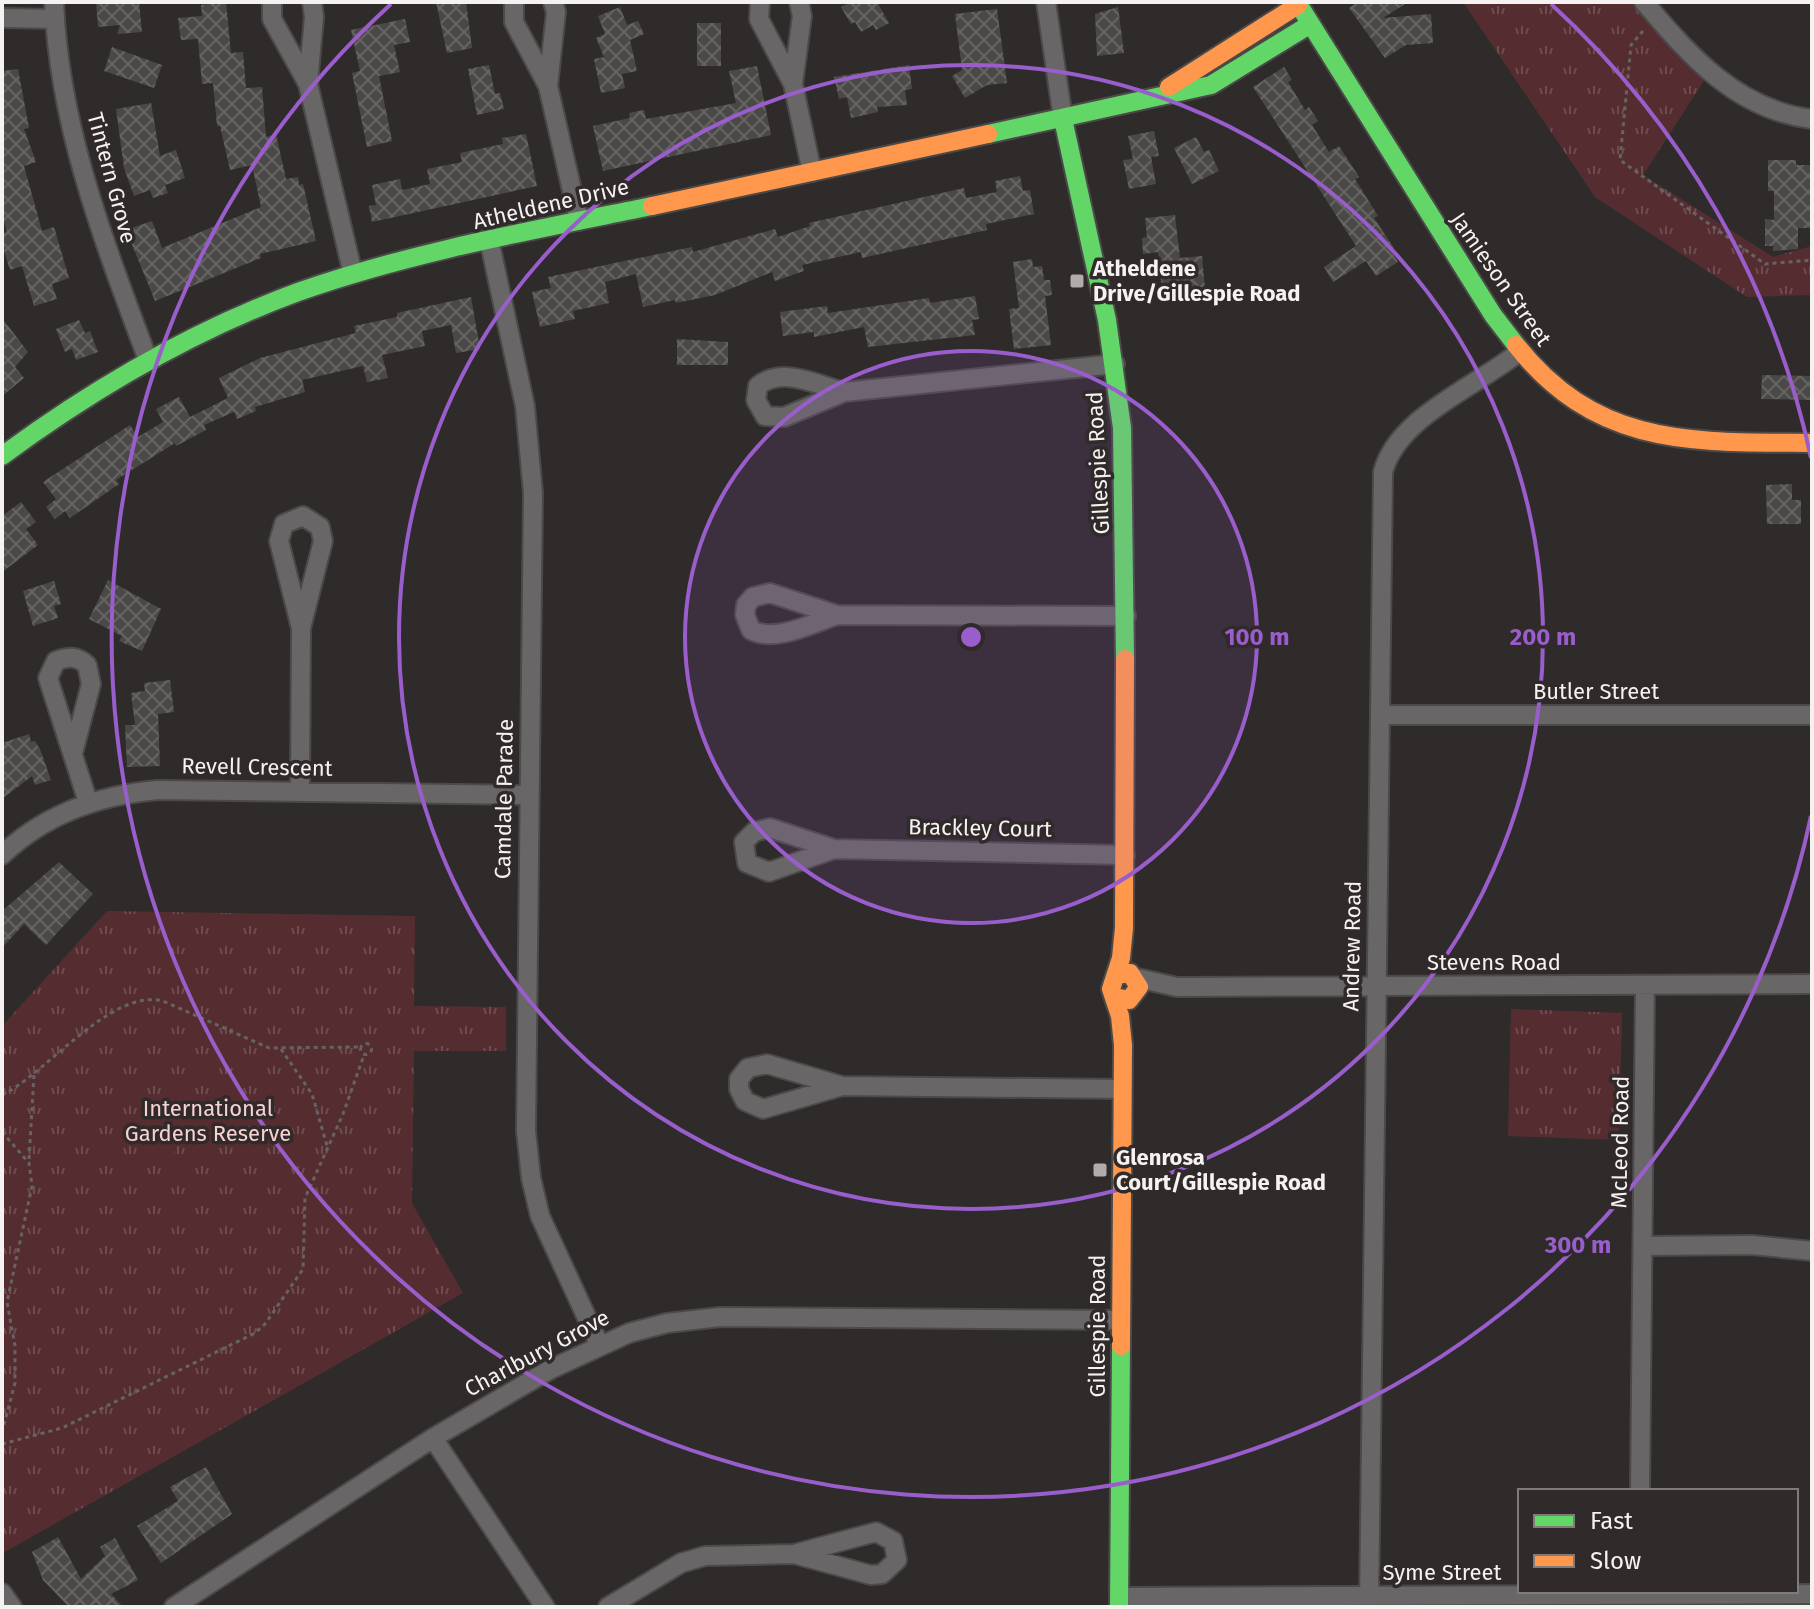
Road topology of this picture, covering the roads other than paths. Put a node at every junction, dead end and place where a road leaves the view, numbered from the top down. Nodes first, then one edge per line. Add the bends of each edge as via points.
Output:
1 (272, 2) edge
2 (312, 2) edge
3 (514, 2) edge
4 (553, 2) edge
5 (760, 2) edge
6 (799, 2) edge
7 (1046, 2) edge
8 (1297, 4) edge
9 (1650, 9) edge
10 (55, 10) edge
11 (2, 18) edge
12 (1309, 25) junction
13 (308, 84) junction
14 (793, 84) junction
15 (548, 86) junction
16 (1148, 98) junction
17 (1063, 119) junction
18 (1812, 119) edge
19 (812, 172) junction
20 (579, 221) junction
21 (490, 244) junction
22 (353, 274) junction
23 (1519, 352) junction
24 (148, 360) junction
25 (1115, 364) junction
26 (844, 392) dead end
27 (1812, 443) edge
28 (2, 456) edge
29 (837, 615) dead end
30 (1126, 616) junction
31 (301, 628) junction
32 (1380, 715) junction
33 (1812, 715) edge
34 (73, 753) dead end
35 (300, 791) junction
36 (528, 795) junction
37 (88, 802) junction
38 (834, 849) dead end
39 (2, 855) edge
40 (1125, 855) junction
41 (1812, 984) edge
42 (1645, 985) junction
43 (1129, 987) junction
44 (1375, 987) junction
45 (842, 1086) junction
46 (1122, 1089) junction
47 (1643, 1246) junction
48 (1812, 1251) edge
49 (1121, 1320) junction
50 (599, 1344) junction
51 (433, 1438) junction
52 (1640, 1489) edge
53 (794, 1554) junction
54 (2, 1593) edge
55 (1812, 1594) edge
56 (1638, 1598) edge
57 (1120, 1602) edge
58 (1369, 1602) edge
59 (12, 1607) edge
60 (174, 1607) edge
61 (545, 1607) edge
62 (608, 1607) edge

1 - 13 street via 272,19
2 - 13 street
3 - 15 street via 514,22
4 - 15 street
5 - 14 street via 759,19
6 - 14 street via 802,16
7 - 17 street, Gillespie Road
8 - 12 street, Jamieson Street
8 - 16 street, Atheldene Drive
9 - 18 street via 1683,48 1731,89 1780,113
10 - 11 street
10 - 24 street, Tintern Grove via 64,90 85,186
12 - 16 street, Atheldene Drive via 1211,85
12 - 23 street, Jamieson Street
13 - 22 street
14 - 19 street
15 - 20 street
16 - 17 street, Atheldene Drive
17 - 19 street, Atheldene Drive
17 - 25 street, Gillespie Road
19 - 20 street, Atheldene Drive
20 - 21 street, Atheldene Drive
21 - 22 street, Atheldene Drive
21 - 36 street, Camdale Parade via 531,450
22 - 24 street, Atheldene Drive via 296,293
23 - 27 street, Jamieson Street via 1578,403 1647,434 1692,442
23 - 32 street, Andrew Road via 1408,429 1386,461 1380,496
24 - 28 street, Atheldene Drive
25 - 26 street
25 - 30 street, Gillespie Road via 1126,482
29 - 30 street
30 - 40 street, Gillespie Road
31 - 31 street via 279,541 284,524 303,516 320,527 323,541
31 - 35 street
32 - 33 street, Butler Street
32 - 44 street, Andrew Road
34 - 37 street
35 - 36 street, Revell Crescent
35 - 37 street, Revell Crescent via 158,790
36 - 50 street, Camdale Parade via 524,1048 531,1178 552,1249
37 - 39 street, Revell Crescent via 54,818
38 - 40 street, Brackley Court
40 - 43 street, Gillespie Road
41 - 42 street, Stevens Road
42 - 44 street, Stevens Road
42 - 47 street, McLeod Road
43 - 44 street, Stevens Road
43 - 46 street, Gillespie Road
44 - 58 street, Andrew Road
45 - 45 street via 763,1109 745,1101 739,1079 748,1068 767,1064
45 - 46 street
46 - 49 street, Gillespie Road
47 - 48 street via 1752,1245
47 - 52 street, McLeod Road
49 - 50 street, Charlbury Grove via 720,1317 667,1323
49 - 57 street, Gillespie Road
50 - 51 street, Charlbury Grove
51 - 60 street, Charlbury Grove
51 - 61 street
53 - 53 street via 876,1532 893,1541 897,1560 882,1574 871,1575
53 - 62 street via 705,1556 681,1563
54 - 59 street
55 - 56 street, Syme Street
56 - 58 street, Syme Street
57 - 58 street, Syme Street

